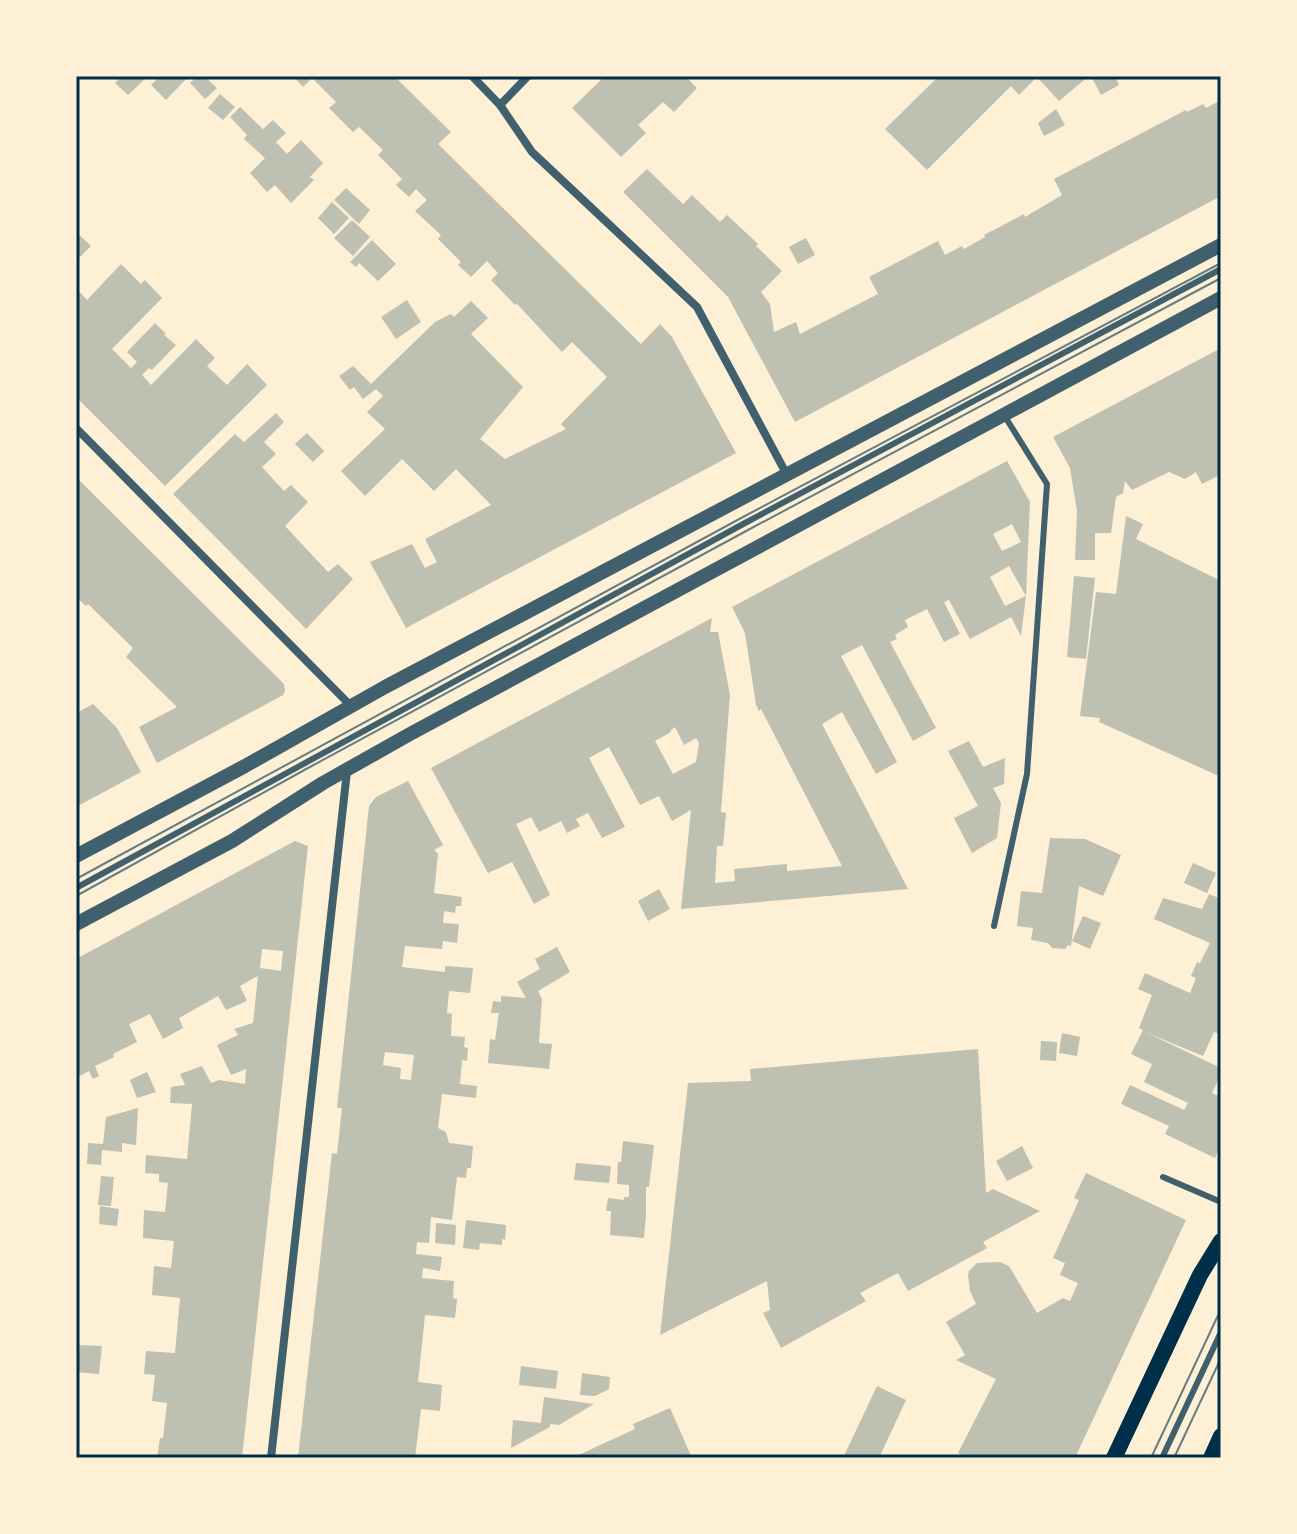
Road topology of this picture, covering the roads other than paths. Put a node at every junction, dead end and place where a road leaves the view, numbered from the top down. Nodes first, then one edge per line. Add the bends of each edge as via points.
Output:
1 (472, 76) edge
2 (528, 76) edge
3 (500, 105) junction
4 (1221, 245) edge
5 (1221, 269) edge
6 (1221, 298) edge
7 (1004, 415) junction
8 (76, 428) edge
9 (787, 475) junction
10 (351, 706) junction
11 (347, 769) junction
12 (76, 856) edge
13 (76, 888) edge
14 (76, 924) edge
15 (994, 926) dead end
16 (1163, 1177) dead end
17 (1221, 1202) edge
18 (1221, 1241) edge
19 (1221, 1332) edge
20 (1221, 1436) edge
21 (271, 1458) edge
22 (1114, 1458) edge
23 (1162, 1458) edge
24 (1211, 1458) edge

1 - 3 street
2 - 3 street
3 - 9 street via 532,152 697,307
4 - 9 street
5 - 13 lane
6 - 7 street
7 - 11 street
7 - 15 lane via 1047,484 1027,774
8 - 10 street
9 - 10 street
10 - 12 street
11 - 14 street via 232,841
11 - 21 street
16 - 17 lane
18 - 22 main road
19 - 23 lane
20 - 24 main road

